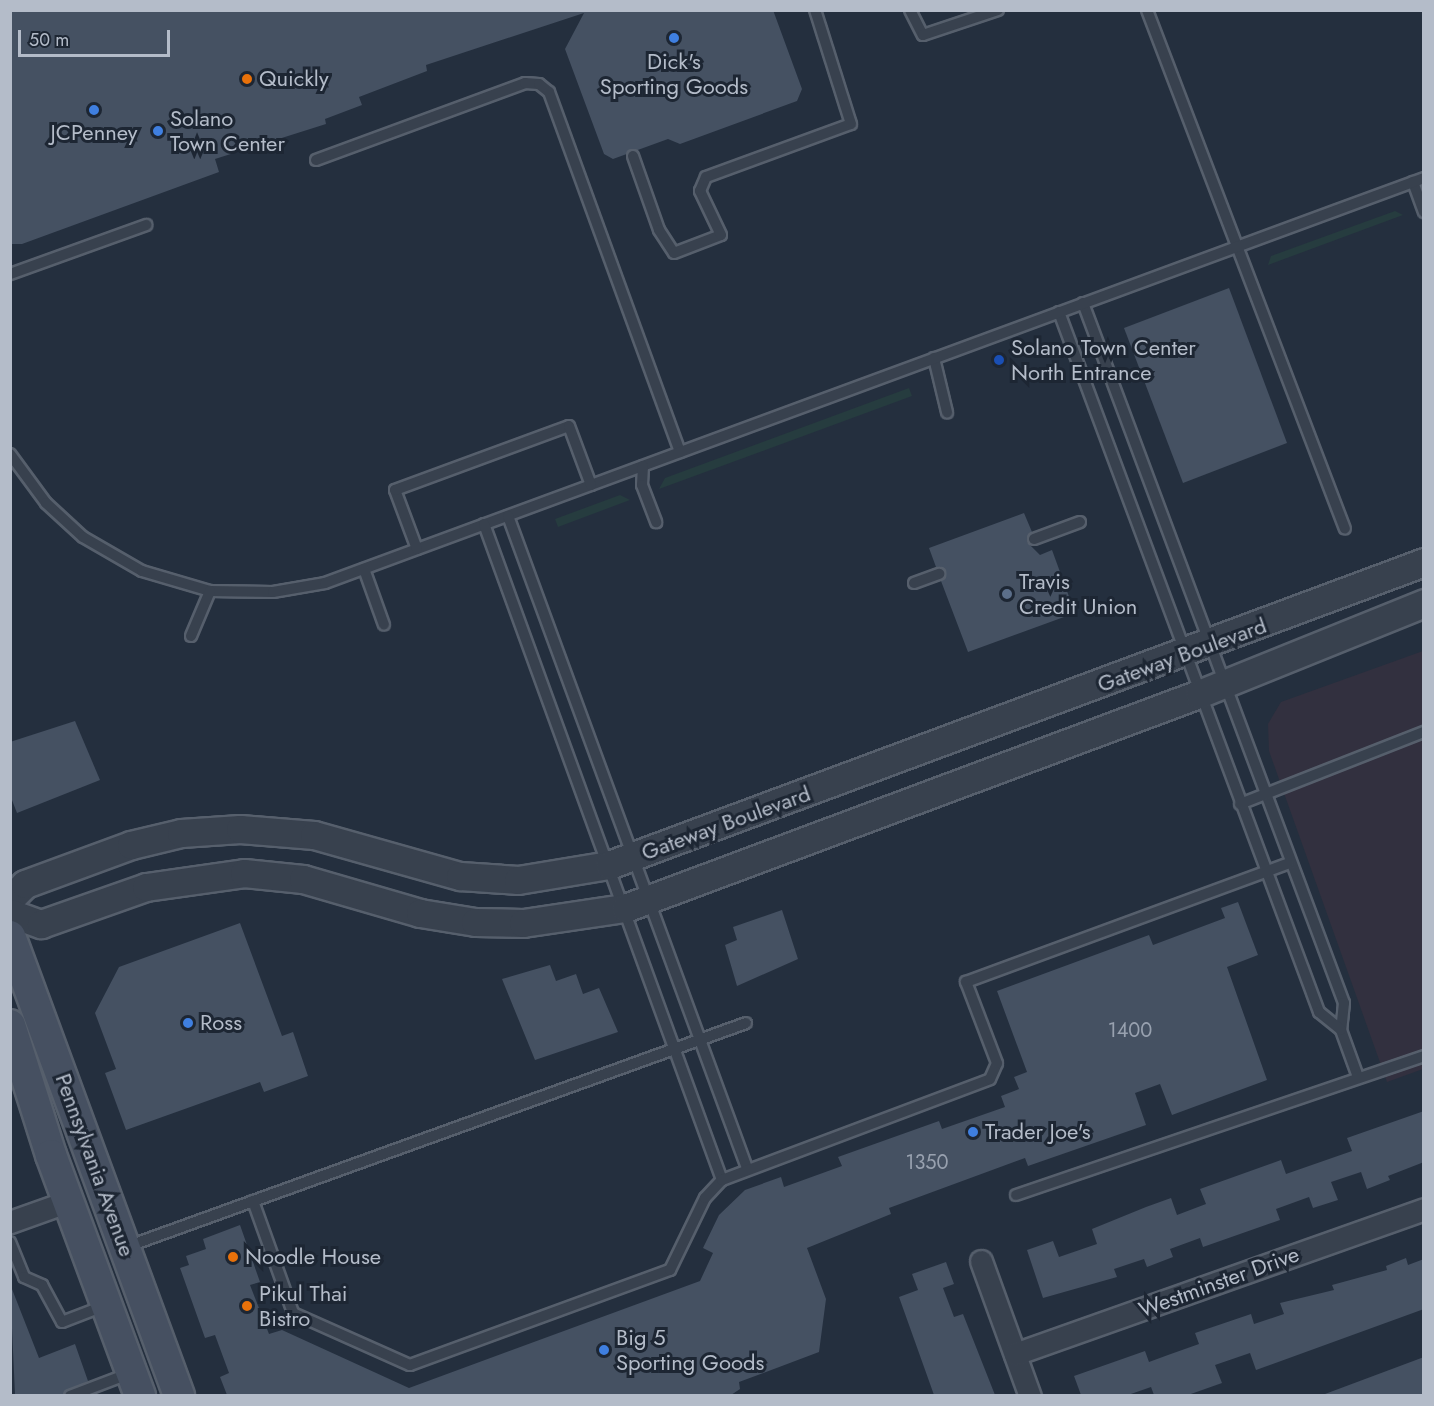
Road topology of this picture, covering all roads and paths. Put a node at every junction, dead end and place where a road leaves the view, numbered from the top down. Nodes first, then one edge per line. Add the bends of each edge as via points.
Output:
1 (815, 10) edge
2 (910, 10) edge
3 (998, 10) edge
4 (1148, 10) edge
5 (633, 156) dead end
6 (316, 160) dead end
7 (1418, 180) edge
8 (1424, 212) edge
9 (146, 225) dead end
10 (1237, 246) junction
11 (10, 274) edge
12 (1083, 303) junction
13 (1059, 312) junction
14 (934, 358) junction
15 (947, 412) dead end
16 (680, 452) junction
17 (10, 454) edge
18 (643, 466) junction
19 (591, 485) junction
20 (508, 516) junction
21 (656, 522) dead end
22 (1080, 522) dead end
23 (484, 524) junction
24 (1345, 529) dead end
25 (1034, 539) dead end
26 (417, 549) junction
27 (1424, 562) edge
28 (364, 569) junction
29 (939, 574) dead end
30 (914, 584) dead end
31 (210, 591) junction
32 (1424, 603) edge
33 (384, 625) dead end
34 (191, 636) dead end
35 (1196, 649) junction
36 (1211, 689) junction
37 (1424, 732) edge
38 (1264, 796) junction
39 (1240, 804) junction
40 (621, 861) junction
41 (1289, 863) junction
42 (1266, 872) junction
43 (10, 899) edge
44 (637, 903) junction
45 (10, 913) edge
46 (10, 936) edge
47 (746, 1023) dead end
48 (10, 1025) edge
49 (1341, 1030) junction
50 (700, 1040) junction
51 (674, 1049) junction
52 (1424, 1056) edge
53 (1358, 1077) junction
54 (93, 1161) junction
55 (747, 1168) junction
56 (722, 1180) junction
57 (1016, 1195) dead end
58 (69, 1201) junction
59 (253, 1201) junction
60 (1424, 1209) edge
61 (10, 1222) edge
62 (10, 1242) edge
63 (126, 1247) junction
64 (981, 1261) dead end
65 (107, 1305) junction
66 (156, 1331) junction
67 (1015, 1354) junction
68 (136, 1384) edge
69 (70, 1395) edge
70 (179, 1395) edge
71 (1030, 1395) edge

1 - 5 lane via 851,124 705,177 700,191 721,235 674,253 659,230
2 - 3 lane via 923,35
4 - 10 lane
6 - 16 lane via 525,82 539,84 549,92
7 - 8 lane
7 - 10 lane
9 - 11 lane
10 - 12 lane
10 - 24 lane
12 - 13 lane
12 - 35 lane
13 - 14 lane
13 - 35 lane
14 - 15 lane
14 - 16 lane
16 - 18 lane
17 - 31 lane via 46,503 114,559
18 - 19 lane
18 - 21 lane via 642,485
19 - 20 lane
19 - 26 lane via 569,426 395,490
20 - 23 lane
20 - 40 lane
22 - 25 lane
23 - 26 lane
23 - 40 lane
26 - 28 lane
27 - 35 street, Gateway Boulevard
28 - 31 lane via 273,592
28 - 33 lane
29 - 30 lane
31 - 34 lane
32 - 36 street, Gateway Boulevard
35 - 36 lane
35 - 36 lane
35 - 40 street, Gateway Boulevard
36 - 38 lane
36 - 39 lane
36 - 44 street, Gateway Boulevard
37 - 38 lane
38 - 39 lane
38 - 41 lane
39 - 42 lane
40 - 43 street, Gateway Boulevard via 518,880 460,876 314,836 240,829 181,833 131,845 25,884
40 - 44 lane
40 - 44 lane
41 - 42 lane
41 - 49 lane via 1344,1003
42 - 49 lane via 1319,1012
42 - 55 lane via 966,982 997,1063 990,1079
44 - 45 street, Gateway Boulevard via 523,923 475,922 420,913 303,879 244,873 146,887 41,924
44 - 50 lane
44 - 51 lane
46 - 54 main road, Pennsylvania Avenue
47 - 50 lane
48 - 58 main road, Pennsylvania Avenue
49 - 53 lane
50 - 51 lane
50 - 55 lane
51 - 56 lane
51 - 59 lane
52 - 53 lane
53 - 57 lane
54 - 58 main road
54 - 63 main road, Pennsylvania Avenue
55 - 56 lane
56 - 59 lane via 705,1198 670,1270 410,1365 293,1313
58 - 61 street
58 - 65 main road, Pennsylvania Avenue
58 - 66 main road via 96,1221 130,1311
59 - 63 lane
60 - 67 street, Westminster Drive
62 - 65 lane via 24,1277 42,1285 62,1322
63 - 66 main road, Pennsylvania Avenue
64 - 67 street
65 - 68 main road, Pennsylvania Avenue
66 - 70 main road, Pennsylvania Avenue
67 - 71 street
68 - 69 lane

